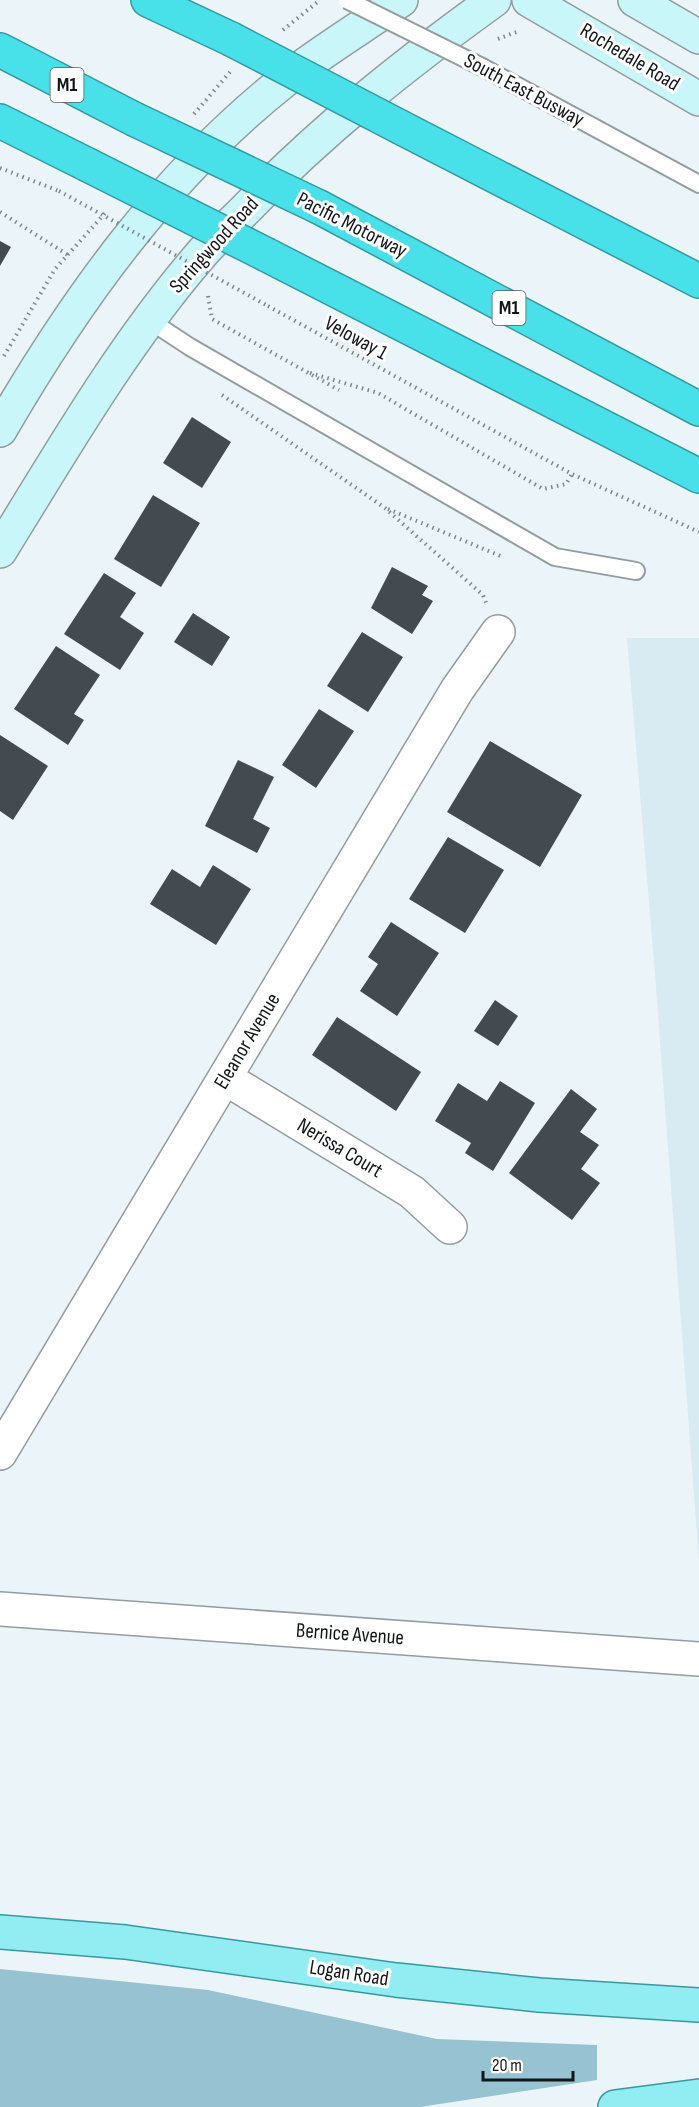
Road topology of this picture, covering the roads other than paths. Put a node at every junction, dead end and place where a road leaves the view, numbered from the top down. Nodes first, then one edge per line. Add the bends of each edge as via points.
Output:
1 (148, 0) edge
2 (347, 0) edge
3 (356, 0) edge
4 (401, 0) edge
5 (494, 0) edge
6 (529, 0) edge
7 (635, 0) edge
8 (699, 37) edge
9 (0, 50) edge
10 (284, 81) junction
11 (699, 99) edge
12 (0, 121) edge
13 (699, 184) edge
14 (699, 281) edge
15 (149, 320) junction
16 (699, 409) edge
17 (0, 430) edge
18 (699, 476) edge
19 (0, 551) edge
20 (636, 571) dead end
21 (498, 632) road end
22 (225, 1078) junction
23 (450, 1227) dead end
24 (0, 1453) edge
25 (0, 1609) edge
26 (699, 1659) edge
27 (0, 1932) edge
28 (699, 2005) edge
29 (699, 2096) edge
30 (615, 2107) edge

1 - 14 highway, bridge
2 - 13 lane, South East Busway, bridge via 484,68
3 - 10 main road via 336,31
4 - 10 main road
5 - 15 main road, Springwood Road via 329,127 199,257
6 - 11 main road, Rochedale Road
7 - 8 main road
9 - 16 highway, Pacific Motorway / M1, bridge via 319,207
10 - 17 main road via 210,147 128,238 51,346
12 - 18 highway, bridge
15 - 19 main road, Springwood Road via 89,406
15 - 20 lane via 555,557
21 - 22 street, Eleanor Avenue via 457,690
22 - 23 street, Nerissa Court via 412,1192
22 - 24 street, Eleanor Avenue
25 - 26 street, Bernice Avenue
27 - 28 main road, Logan Road via 125,1942 396,1980 528,1994
29 - 30 main road

